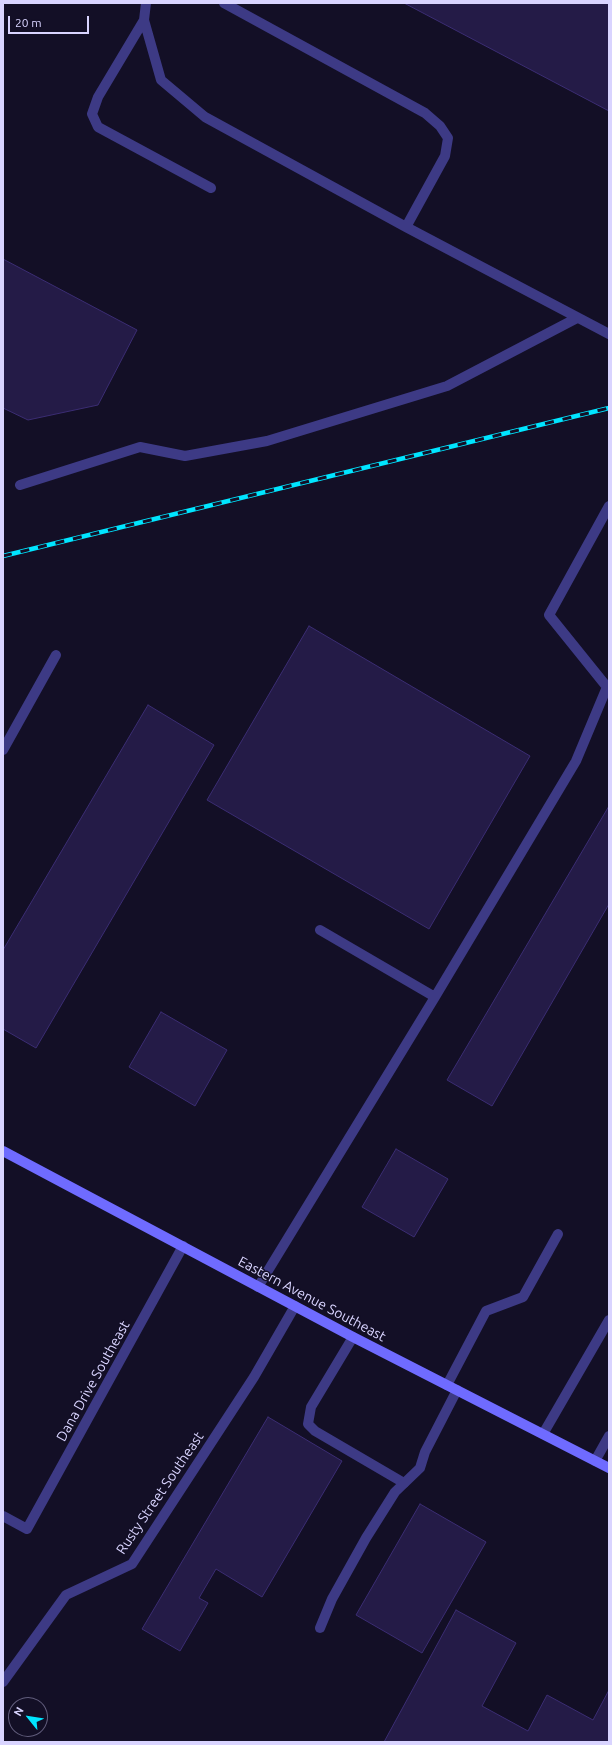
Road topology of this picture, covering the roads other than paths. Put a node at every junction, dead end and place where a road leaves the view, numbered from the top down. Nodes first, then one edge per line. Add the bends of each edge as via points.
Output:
1 (146, 3) edge
2 (224, 3) edge
3 (144, 20) junction
4 (211, 188) dead end
5 (406, 227) junction
6 (577, 318) junction
7 (609, 334) edge
8 (20, 485) dead end
9 (609, 506) edge
10 (56, 655) dead end
11 (608, 687) edge
12 (3, 750) edge
13 (320, 930) dead end
14 (435, 997) junction
15 (3, 1151) edge
16 (558, 1234) dead end
17 (183, 1246) junction
18 (258, 1287) junction
19 (295, 1306) junction
20 (609, 1320) edge
21 (353, 1337) junction
22 (447, 1385) junction
23 (458, 1390) junction
24 (543, 1434) junction
25 (609, 1436) edge
26 (595, 1461) junction
27 (609, 1468) edge
28 (404, 1483) junction
29 (3, 1516) edge
30 (320, 1628) dead end
31 (3, 1682) edge

1 - 3 street
2 - 5 street via 425,113 440,126 448,138 445,156
3 - 4 street via 98,97 92,114 98,127
3 - 5 street via 161,80 205,117
5 - 6 street
6 - 7 street
6 - 8 street via 447,386 267,441 185,456 140,447
9 - 11 street via 549,615
10 - 12 street
11 - 14 street via 576,761
13 - 14 street
14 - 18 street
15 - 17 main road, Eastern Avenue Southeast
16 - 22 street via 523,1298 486,1311
17 - 18 main road, Eastern Avenue Southeast
17 - 29 street, Dana Drive Southeast via 27,1529
18 - 19 main road, Eastern Avenue Southeast
19 - 21 main road, Eastern Avenue Southeast
19 - 31 street, Rusty Street Southeast via 254,1377 132,1564 66,1595
20 - 24 street
21 - 22 main road, Eastern Avenue Southeast
21 - 28 street via 311,1408 308,1424 315,1431
22 - 23 main road, Eastern Avenue Southeast
23 - 24 main road, Eastern Avenue Southeast
23 - 28 street via 425,1452 420,1468
24 - 26 main road, Eastern Avenue Southeast
25 - 26 street
26 - 27 main road, Eastern Avenue Southeast
28 - 30 street via 395,1492 366,1538 332,1599

